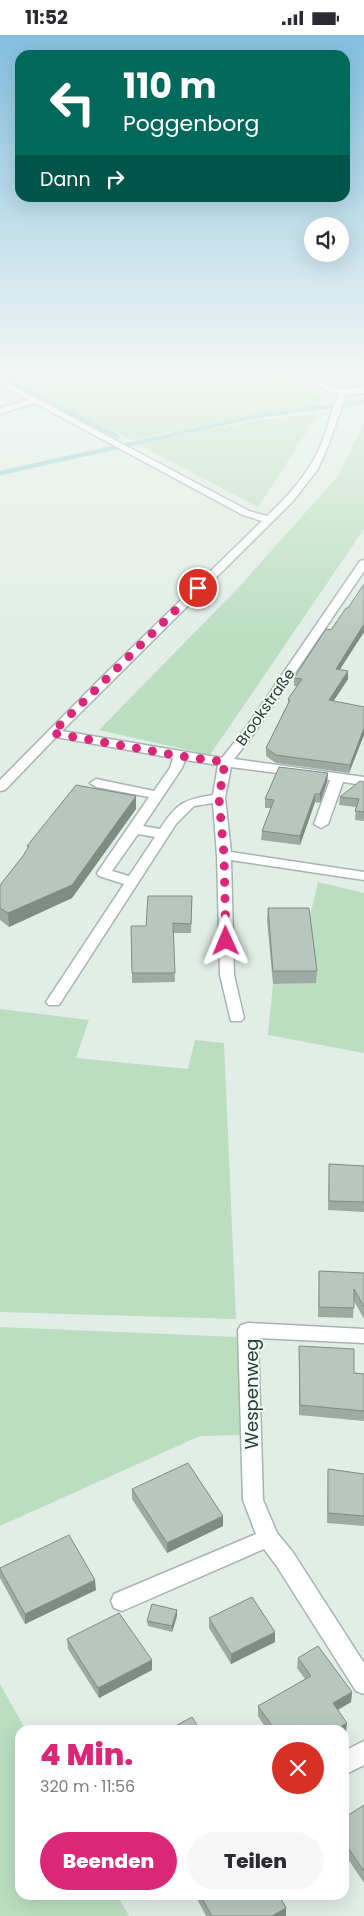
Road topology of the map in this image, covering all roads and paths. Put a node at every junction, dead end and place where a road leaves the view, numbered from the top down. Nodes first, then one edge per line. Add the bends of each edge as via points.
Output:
1 (154, 463) edge
2 (316, 463) edge
3 (270, 519) junction
4 (362, 568) edge
5 (52, 733) junction
6 (180, 756) junction
7 (225, 762) junction
8 (338, 777) junction
9 (364, 781) edge
10 (96, 783) dead end
11 (0, 787) edge
12 (157, 795) junction
13 (219, 798) junction
14 (321, 824) dead end
15 (134, 829) junction
16 (163, 834) junction
17 (224, 855) junction
18 (364, 876) edge
19 (132, 882) junction
20 (54, 1002) dead end
21 (236, 1018) dead end
22 (364, 1335) edge
23 (268, 1538) junction
24 (122, 1601) dead end
25 (364, 1683) edge
26 (364, 1752) edge
27 (349, 1760) edge

1 - 3 street via 246,513
2 - 3 street via 290,499
3 - 5 street
4 - 7 street, Brookstraße via 250,732
5 - 6 street
5 - 11 street
6 - 7 street
6 - 12 street via 176,768
7 - 8 street
7 - 13 street
8 - 9 street
8 - 14 street
10 - 12 street
12 - 15 street
13 - 16 street via 190,803
13 - 17 street
15 - 16 street
15 - 19 street via 104,873
16 - 19 street
17 - 18 street
17 - 21 street via 227,975
19 - 20 street
22 - 23 street, Wespenweg via 248,1331 253,1500
23 - 24 street
23 - 25 street, Wespenweg via 284,1557
26 - 27 street

